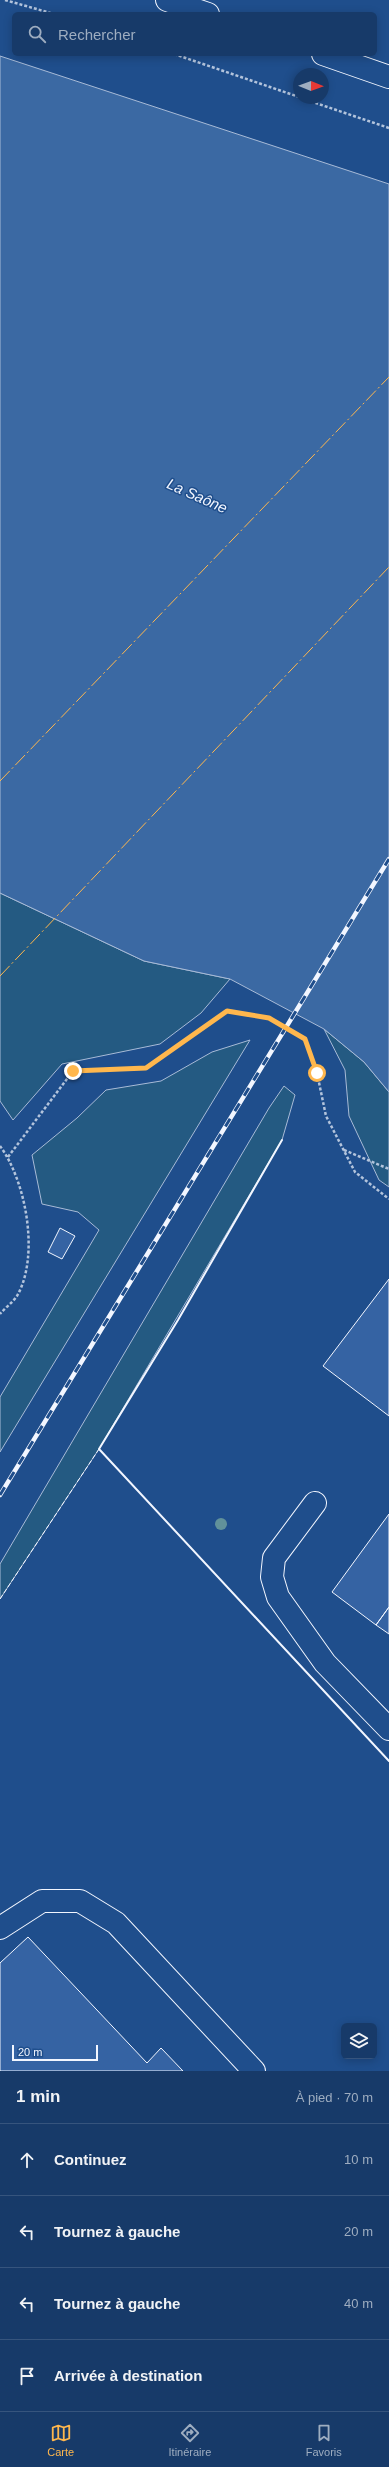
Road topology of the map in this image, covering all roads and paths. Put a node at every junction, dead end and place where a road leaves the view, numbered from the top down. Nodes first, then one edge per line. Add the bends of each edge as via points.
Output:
1 (6, 0) edge
2 (167, 0) edge
3 (47, 12) edge
4 (202, 12) edge
5 (180, 56) edge
6 (329, 56) edge
7 (389, 77) edge
8 (293, 96) edge
9 (318, 104) edge
10 (389, 128) edge
11 (0, 1146) edge
12 (344, 1150) junction
13 (8, 1157) junction
14 (389, 1169) edge
15 (389, 1198) edge
16 (0, 1314) edge
17 (315, 1503) dead end
18 (389, 1729) edge
19 (0, 1928) edge
20 (254, 2071) edge

1 - 3 path
2 - 4 main road
5 - 8 path
6 - 7 main road
9 - 10 path
11 - 13 path
12 - 13 path via 326,1116 317,1073 305,1039 269,1018 227,1011 146,1068 73,1071
12 - 14 path
12 - 15 path via 355,1172
13 - 16 path via 18,1177 26,1206 26,1270 17,1296
17 - 18 main road via 274,1558 272,1577 278,1597 324,1663
19 - 20 main road via 42,1901 80,1901 116,1922

